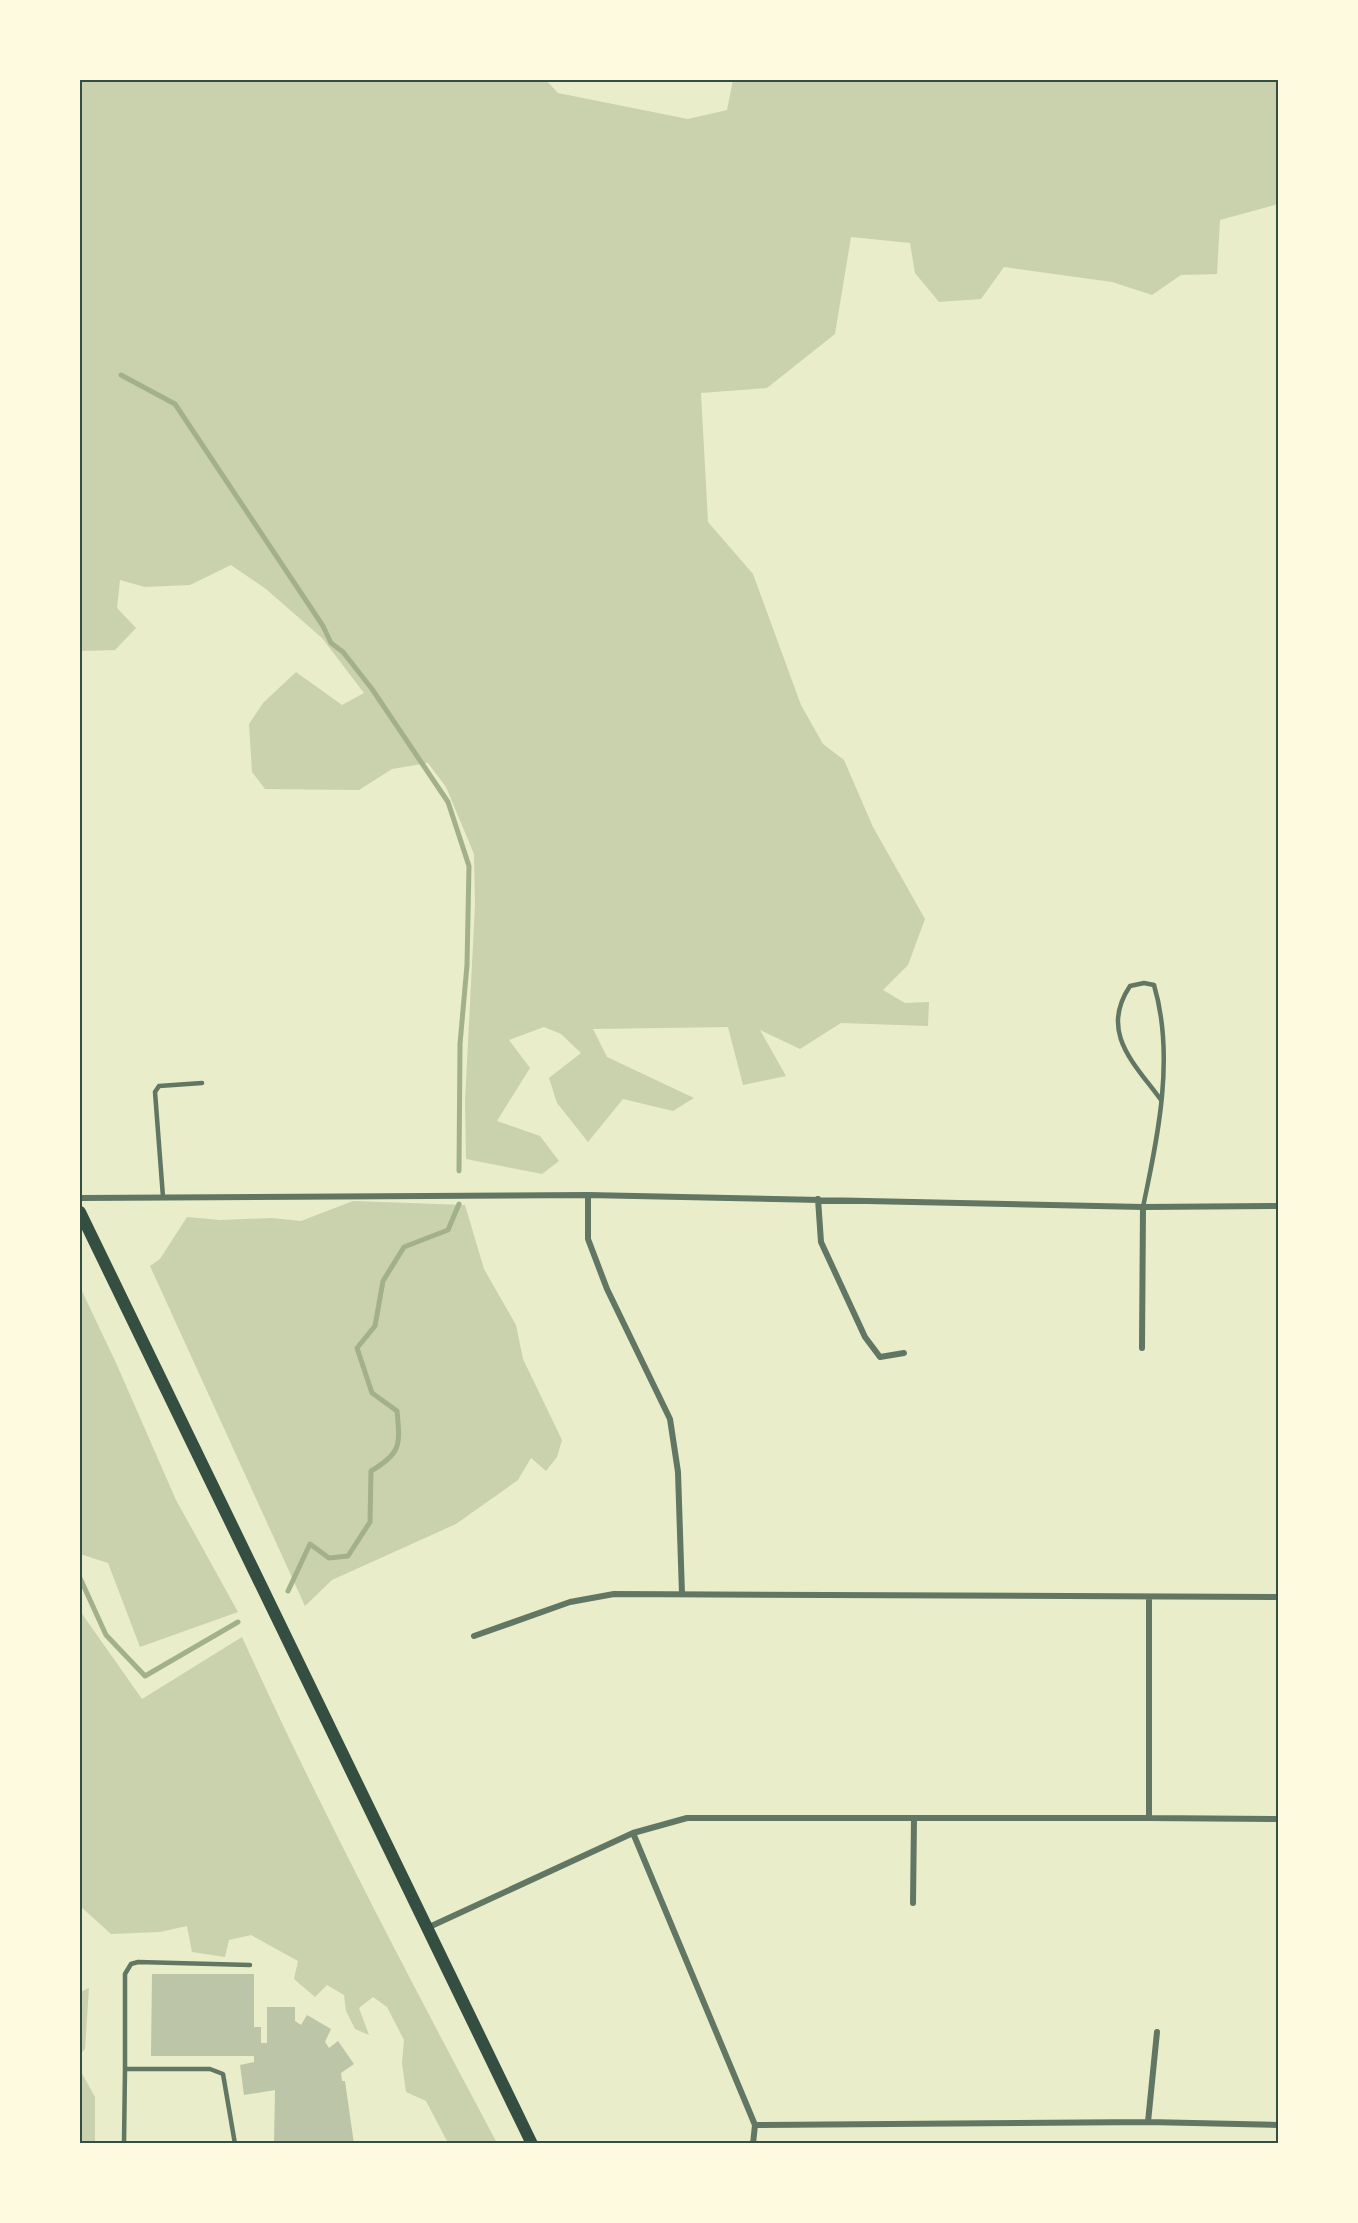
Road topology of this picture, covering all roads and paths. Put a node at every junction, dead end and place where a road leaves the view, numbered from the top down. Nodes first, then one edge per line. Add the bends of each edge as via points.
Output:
1 (202, 1083) dead end
2 (1161, 1100) junction
3 (588, 1195) junction
4 (163, 1197) junction
5 (80, 1198) edge
6 (818, 1199) junction
7 (1278, 1206) edge
8 (1143, 1207) junction
9 (80, 1212) edge
10 (1142, 1348) dead end
11 (904, 1353) dead end
12 (682, 1594) junction
13 (1149, 1597) junction
14 (1278, 1597) edge
15 (474, 1636) dead end
16 (914, 1818) junction
17 (1149, 1818) junction
18 (1278, 1820) edge
19 (633, 1833) junction
20 (913, 1903) dead end
21 (427, 1928) junction
22 (250, 1965) dead end
23 (1157, 2032) dead end
24 (125, 2069) junction
25 (1148, 2122) junction
26 (755, 2125) junction
27 (1278, 2125) edge
28 (124, 2144) edge
29 (235, 2144) edge
30 (532, 2144) edge
31 (753, 2144) edge

1 - 4 lane via 159,1086 155,1092
2 - 2 lane via 1161,1008 1154,985 1144,983 1130,986 1120,1000 1117,1019 1121,1045
2 - 8 lane
3 - 4 street
3 - 6 street
3 - 12 street via 588,1239 607,1289 670,1419 678,1472
4 - 5 street
6 - 8 street
6 - 11 street via 821,1242 865,1337 880,1357
7 - 8 street
8 - 10 street
9 - 21 main road
12 - 13 street
12 - 15 street via 614,1594 570,1602
13 - 14 street
13 - 17 street
16 - 17 street
16 - 19 street via 687,1818
16 - 20 street
17 - 18 street
19 - 21 street
19 - 26 street
21 - 30 main road
22 - 24 lane via 131,1964 125,1974
23 - 25 street
24 - 28 lane
24 - 29 lane via 210,2069 223,2074
25 - 26 street
25 - 27 street
26 - 31 street

